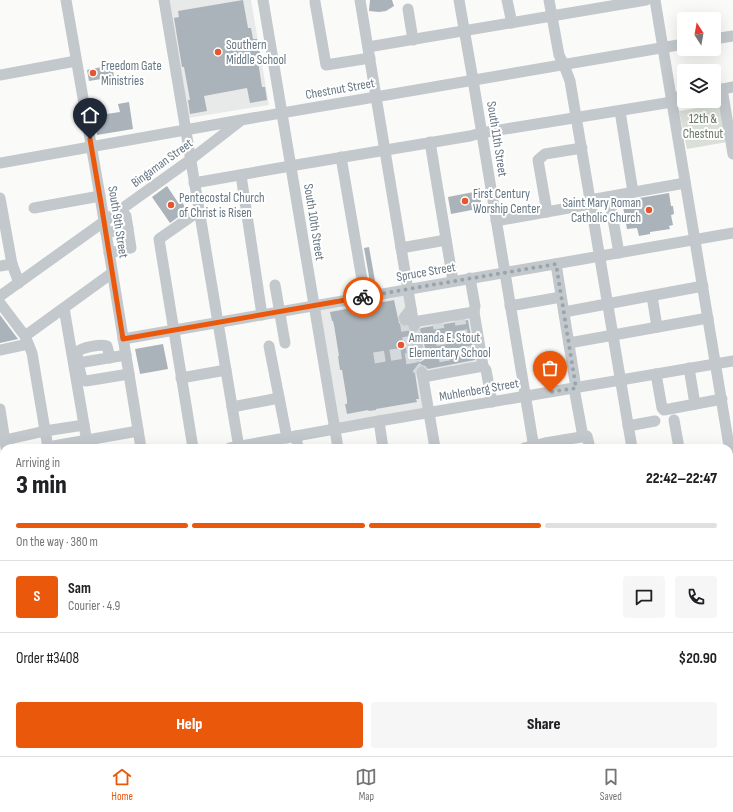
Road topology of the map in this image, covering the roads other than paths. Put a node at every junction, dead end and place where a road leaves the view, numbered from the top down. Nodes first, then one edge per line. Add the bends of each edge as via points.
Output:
1 (66, 0) edge
2 (166, 0) edge
3 (263, 0) edge
4 (360, 0) edge
5 (459, 0) edge
6 (507, 0) edge
7 (549, 0) edge
8 (646, 0) edge
9 (655, 0) edge
10 (315, 2) dead end
11 (587, 5) edge
12 (408, 9) dead end
13 (552, 16) junction
14 (512, 23) junction
15 (464, 31) junction
16 (733, 36) edge
17 (721, 38) edge
18 (413, 40) junction
19 (677, 45) edge
20 (663, 48) junction
21 (369, 53) junction
22 (76, 61) junction
23 (564, 65) junction
24 (0, 74) edge
25 (473, 80) junction
26 (723, 89) edge
27 (377, 97) junction
28 (677, 98) edge
29 (672, 100) junction
30 (620, 110) junction
31 (282, 113) junction
32 (576, 118) junction
33 (241, 120) junction
34 (185, 130) junction
35 (481, 133) junction
36 (430, 142) junction
37 (91, 146) junction
38 (582, 148) junction
39 (385, 150) junction
40 (733, 154) edge
41 (341, 157) junction
42 (190, 160) junction
43 (0, 163) edge
44 (291, 166) junction
45 (241, 175) junction
46 (194, 183) junction
47 (685, 183) junction
48 (633, 192) junction
49 (100, 196) junction
50 (609, 197) junction
51 (0, 198) edge
52 (591, 202) junction
53 (34, 208) dead end
54 (120, 210) junction
55 (199, 211) junction
56 (547, 212) junction
57 (496, 220) junction
58 (105, 227) junction
59 (128, 228) junction
60 (733, 233) edge
61 (3, 234) edge
62 (446, 240) junction
63 (695, 240) junction
64 (401, 248) junction
65 (109, 253) junction
66 (618, 253) junction
67 (600, 256) junction
68 (12, 264) junction
69 (556, 264) junction
70 (0, 266) edge
71 (505, 272) junction
72 (112, 273) junction
73 (470, 278) junction
74 (453, 281) junction
75 (18, 283) junction
76 (275, 284) dead end
77 (703, 286) junction
78 (408, 289) junction
79 (0, 296) edge
80 (652, 296) junction
81 (364, 297) junction
82 (561, 297) junction
83 (0, 303) edge
84 (608, 304) junction
85 (314, 306) junction
86 (510, 306) junction
87 (64, 308) junction
88 (280, 312) junction
89 (474, 312) junction
90 (564, 312) junction
91 (262, 315) junction
92 (708, 318) junction
93 (218, 323) junction
94 (657, 327) junction
95 (173, 330) junction
96 (613, 335) junction
97 (123, 339) junction
98 (27, 340) junction
99 (417, 342) tunnel mouth
100 (285, 343) dead end
101 (569, 343) junction
102 (269, 346) dead end
103 (0, 350) edge
104 (126, 355) junction
105 (419, 355) dead end
106 (733, 360) edge
107 (716, 364) junction
108 (483, 366) junction
109 (689, 368) junction
110 (226, 370) junction
111 (129, 374) junction
112 (656, 374) junction
113 (181, 378) junction
114 (621, 380) junction
115 (575, 388) junction
116 (525, 396) junction
117 (279, 398) junction
118 (726, 400) edge
119 (492, 402) junction
120 (695, 404) junction
121 (232, 407) junction
122 (0, 409) edge
123 (429, 413) junction
124 (674, 420) dead end
125 (379, 421) junction
126 (655, 422) dead end
127 (84, 425) junction
128 (628, 426) junction
129 (334, 429) junction
130 (45, 431) junction
131 (138, 431) junction
132 (583, 436) junction
133 (291, 437) junction
134 (6, 444) edge
135 (47, 444) edge
136 (87, 444) edge
137 (140, 444) edge
138 (192, 444) edge
139 (236, 444) edge
140 (256, 444) edge
141 (295, 444) edge
142 (337, 444) edge
143 (382, 444) edge
144 (434, 444) edge
145 (530, 444) edge
146 (541, 444) edge
147 (589, 444) edge
148 (631, 444) edge
149 (678, 444) edge
150 (730, 444) edge

1 - 22 street, South 9th Street
2 - 34 street
3 - 31 street, South 10th Street
4 - 21 street
5 - 15 street, South 11th Street
6 - 14 street
7 - 13 street
8 - 11 street
9 - 20 street
10 - 21 street via 326,65
11 - 13 street
12 - 18 street
13 - 14 street
13 - 23 street via 559,55
14 - 15 street
15 - 18 street
15 - 25 street, South 11th Street
16 - 17 street
18 - 21 street
19 - 20 street, Chestnut Street
20 - 23 street, Chestnut Street
20 - 29 street
21 - 27 street
22 - 24 street
22 - 37 street, South 9th Street
23 - 25 street, Chestnut Street
23 - 32 street via 570,81
25 - 27 street, Chestnut Street
25 - 35 street, South 11th Street
26 - 40 street
27 - 31 street, Chestnut Street
27 - 39 street
28 - 29 street
29 - 30 street
29 - 47 street
30 - 32 street
30 - 48 street
31 - 33 street, Chestnut Street
31 - 44 street, South 10th Street
32 - 35 street
32 - 38 street
33 - 34 street, Chestnut Street
33 - 42 street, Bingaman Street
34 - 37 street, Chestnut Street
34 - 42 street
35 - 36 street
35 - 57 street, South 11th Street
36 - 39 street
36 - 62 street
37 - 43 street, Chestnut Street
37 - 49 street, South 9th Street
38 - 52 street
38 - 56 street via 544,154 538,160
39 - 41 street
39 - 64 street
41 - 44 street
41 - 81 street
42 - 46 street
42 - 54 street, Bingaman Street
44 - 45 street
44 - 85 street, South 10th Street
45 - 46 street
45 - 91 street
46 - 55 street
47 - 48 street
47 - 63 street
48 - 50 street
49 - 53 street
49 - 58 street, South 9th Street
50 - 52 street
50 - 66 street
51 - 61 street
52 - 56 street
52 - 67 street
54 - 58 street, Bingaman Street
54 - 59 street via 126,216
55 - 93 street
55 - 95 street via 159,240
56 - 57 street
57 - 71 street, South 11th Street
58 - 59 street
58 - 65 street, South 9th Street
58 - 75 street, Bingaman Street
59 - 65 street via 132,248
60 - 63 street, Spruce Street
61 - 68 street
62 - 64 street
62 - 74 street
63 - 66 street, Spruce Street
63 - 77 street
64 - 78 street
65 - 72 street, South 9th Street
66 - 67 street, Spruce Street
67 - 69 street, Spruce Street
67 - 84 street
68 - 70 street
68 - 75 street
69 - 71 street, Spruce Street
69 - 82 street
71 - 73 street, Spruce Street
71 - 86 street, South 11th Street
72 - 87 street
72 - 97 street, South 9th Street
73 - 74 street, Spruce Street
73 - 89 street
74 - 78 street, Spruce Street
75 - 79 street, Bingaman Street
76 - 88 street
77 - 80 street
77 - 92 street
78 - 81 street, Spruce Street
78 - 89 street via 411,323
80 - 84 street
80 - 94 street
81 - 85 street, Spruce Street
82 - 86 street
82 - 90 street
83 - 98 street
84 - 90 street
84 - 96 street
85 - 88 street, Spruce Street
85 - 129 street, South 10th Street
86 - 116 street, South 11th Street
87 - 98 street
87 - 127 street
88 - 91 street, Spruce Street
88 - 100 street
89 - 108 street
90 - 101 street
91 - 93 street, Spruce Street
92 - 94 street
92 - 107 street
93 - 95 street, Spruce Street
93 - 110 street
94 - 96 street
95 - 97 street, Spruce Street
95 - 113 street
96 - 101 street
96 - 114 street
97 - 104 street, South 9th Street
98 - 103 street
98 - 130 street via 32,353
99 - 105 street
101 - 115 street
102 - 117 street
104 - 111 street, South 9th Street
104 - 111 street via 78,363 82,379 86,381
106 - 107 street, Muhlenberg Street
107 - 109 street, Muhlenberg Street
107 - 118 street
108 - 119 street
108 - 123 street via 422,374
109 - 112 street, Muhlenberg Street
109 - 120 street
110 - 113 street
110 - 121 street
111 - 131 street, South 9th Street
112 - 114 street, Muhlenberg Street
112 - 120 street via 664,410
113 - 138 street
114 - 115 street, Muhlenberg Street
114 - 128 street
115 - 116 street, Muhlenberg Street
115 - 132 street
116 - 119 street, Muhlenberg Street
116 - 145 street, South 11th Street
117 - 121 street
117 - 133 street
118 - 120 street
118 - 150 street
119 - 123 street, Muhlenberg Street
121 - 139 street
122 - 134 street
123 - 125 street, Muhlenberg Street
123 - 144 street
124 - 149 street
125 - 129 street, Muhlenberg Street
125 - 143 street
126 - 128 street
127 - 130 street
127 - 136 street
128 - 148 street
129 - 133 street, Muhlenberg Street
129 - 142 street, South 10th Street
130 - 134 street
130 - 135 street
131 - 136 street
131 - 137 street, South 9th Street
132 - 146 street
132 - 147 street via 587,436
133 - 140 street, Muhlenberg Street
133 - 141 street

